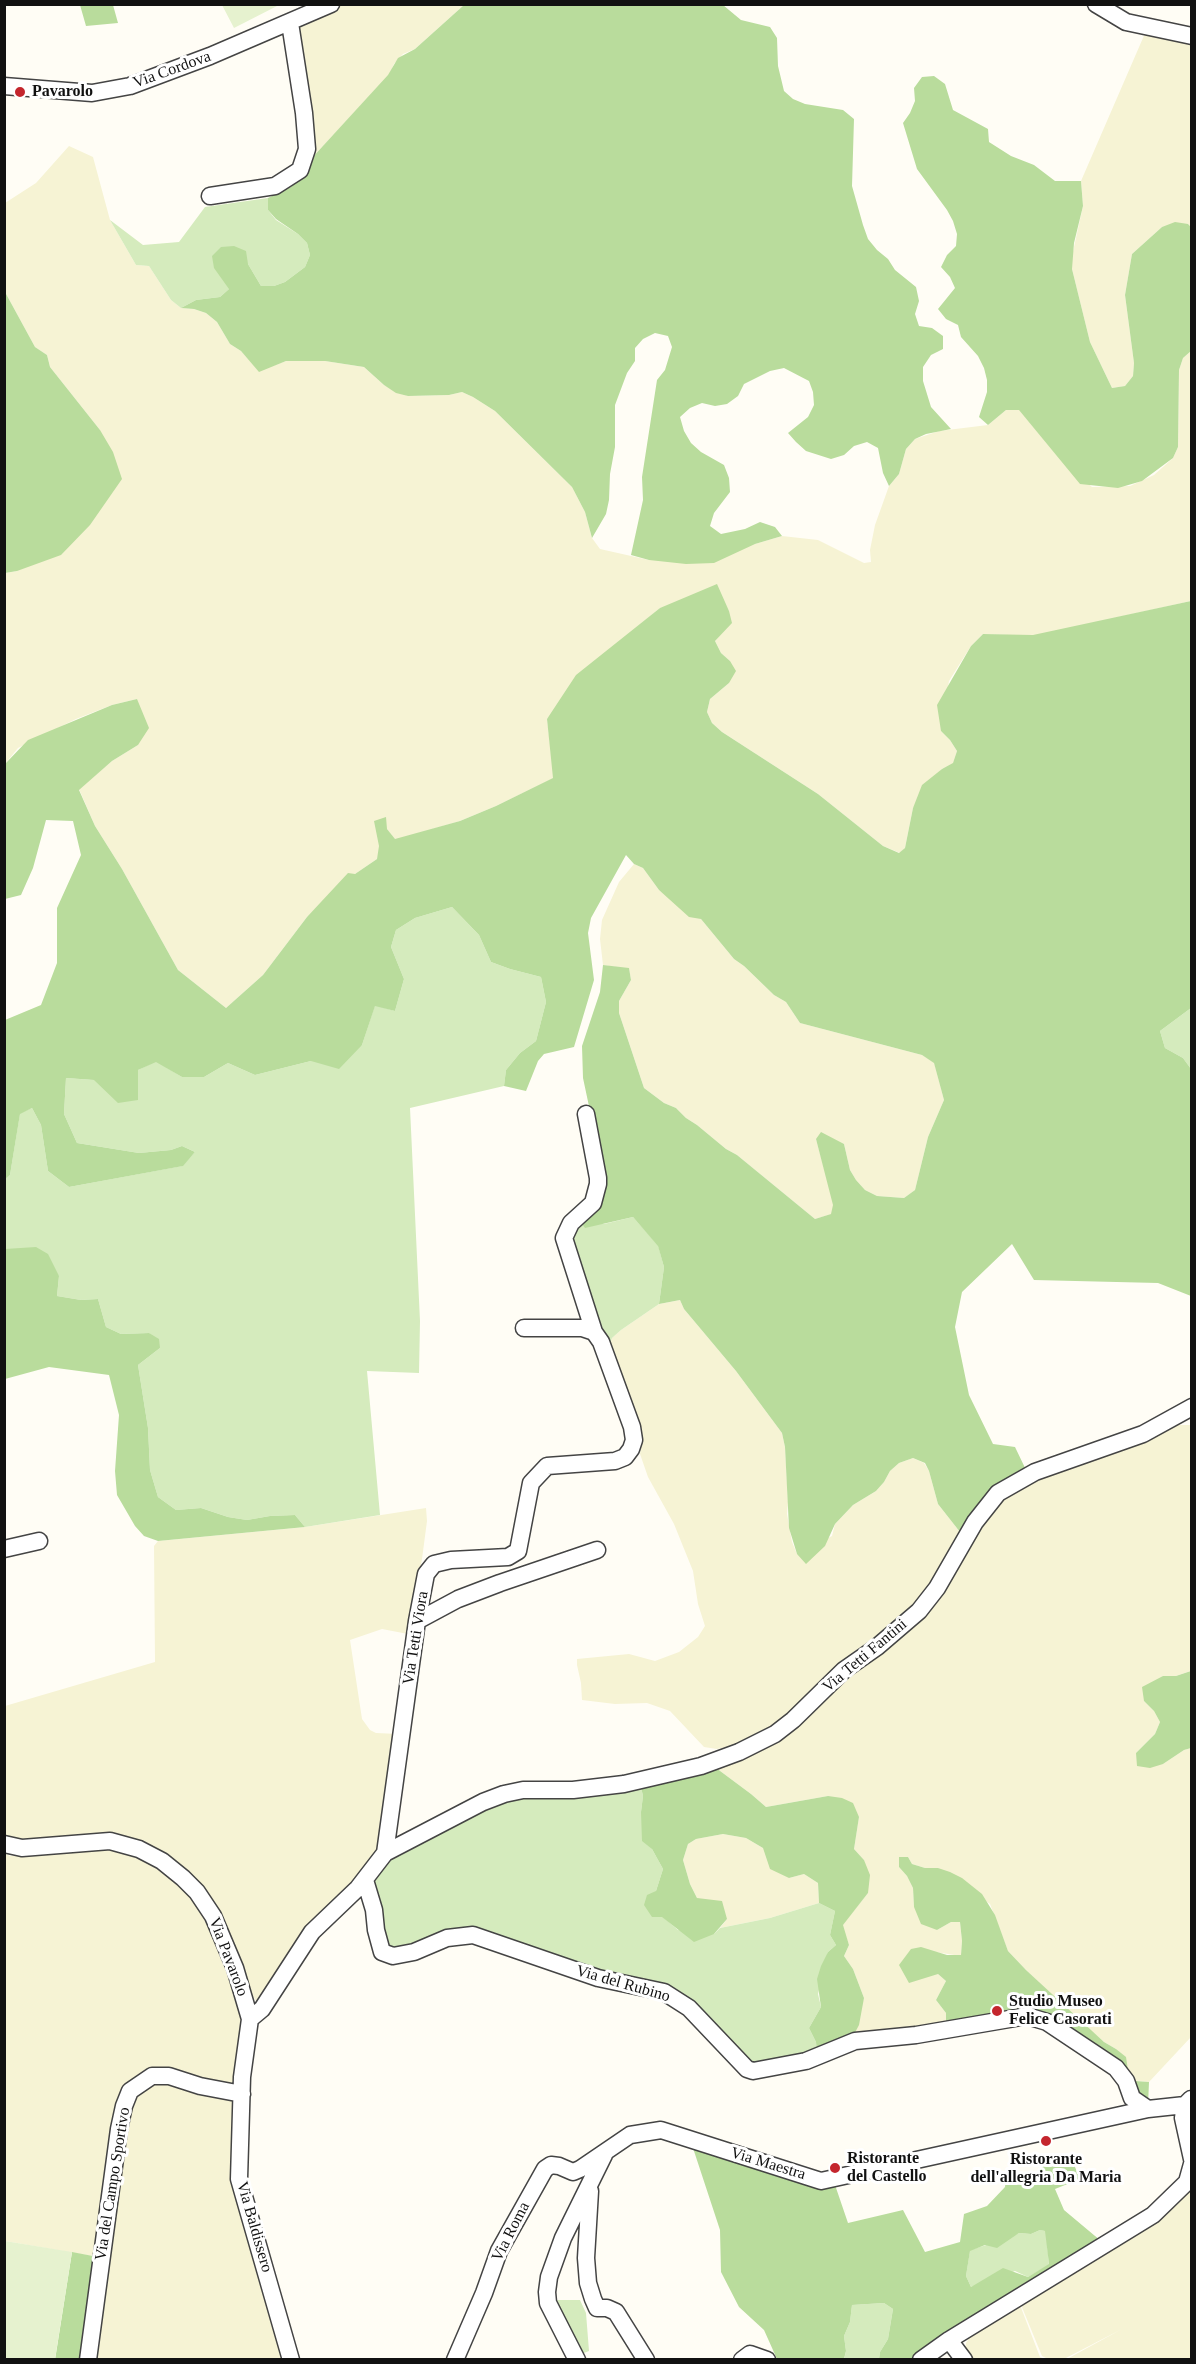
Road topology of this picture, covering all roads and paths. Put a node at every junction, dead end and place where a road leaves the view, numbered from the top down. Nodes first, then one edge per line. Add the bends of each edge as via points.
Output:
1 (331, 4) edge
2 (1096, 4) edge
3 (290, 23) junction
4 (1191, 36) edge
5 (4, 86) edge
6 (210, 196) dead end
7 (586, 1114) dead end
8 (524, 1328) dead end
9 (594, 1332) junction
10 (1191, 1407) edge
11 (39, 1541) dead end
12 (4, 1549) edge
13 (597, 1550) dead end
14 (417, 1621) junction
15 (4, 1845) edge
16 (385, 1853) junction
17 (365, 1880) junction
18 (250, 2019) junction
19 (242, 2094) junction
20 (1188, 2102) edge
21 (1148, 2109) junction
22 (604, 2154) junction
23 (1191, 2159) edge
24 (1191, 2164) edge
25 (590, 2184) junction
26 (949, 2340) junction
27 (88, 2360) edge
28 (291, 2360) edge
29 (455, 2360) edge
30 (577, 2360) edge
31 (646, 2360) edge
32 (742, 2360) edge
33 (767, 2360) edge
34 (921, 2360) edge
35 (964, 2360) edge

1 - 3 street, Via Cordova
2 - 4 street via 1126,22
3 - 5 street, Via Cordova via 130,86 70,92
3 - 6 street via 304,112 306,149 300,170 275,186
7 - 9 street via 598,1184 593,1203 571,1224 564,1238
8 - 9 street via 582,1328
9 - 14 street, Via Tetti Viora via 601,1341 632,1427 631,1449 615,1461 547,1466 531,1483 518,1551 508,1557 434,1564 426,1574
10 - 16 street, Via Tetti Fantini via 1143,1434 1035,1472 998,1493 919,1611 844,1670 775,1734 701,1766 624,1784 504,1794
11 - 12 street
13 - 14 street via 458,1599
14 - 16 street, Via Tetti Viora
15 - 18 street, Via Pavarolo via 22,1848 111,1841 162,1861 197,1892 213,1916 235,1968
16 - 17 street
17 - 18 street via 312,1932 262,2009
17 - 21 street, Via del Rubino via 382,1952 393,1956 447,1938 473,1935 598,1978 664,1992 689,2008 753,2071 806,2061 855,2041 1027,2016 1047,2022 1116,2068 1132,2098
18 - 19 street, Via Baldissero
19 - 27 street, Via del Campo Sportivo via 170,2076 152,2076 130,2091 119,2129
19 - 28 street, Via Baldissero via 239,2179
20 - 21 street, Via Maestra
20 - 23 street via 1183,2118
21 - 22 street, Via Maestra via 821,2181 661,2130 630,2135
22 - 25 street
22 - 29 street, Via Roma via 573,2172 551,2165 545,2169 499,2251
24 - 26 street via 1187,2182 1153,2215
25 - 30 street via 563,2238 547,2292 548,2303
25 - 31 street via 586,2258 590,2291 597,2308 616,2312
26 - 34 street
26 - 35 street
32 - 33 street via 750,2354

